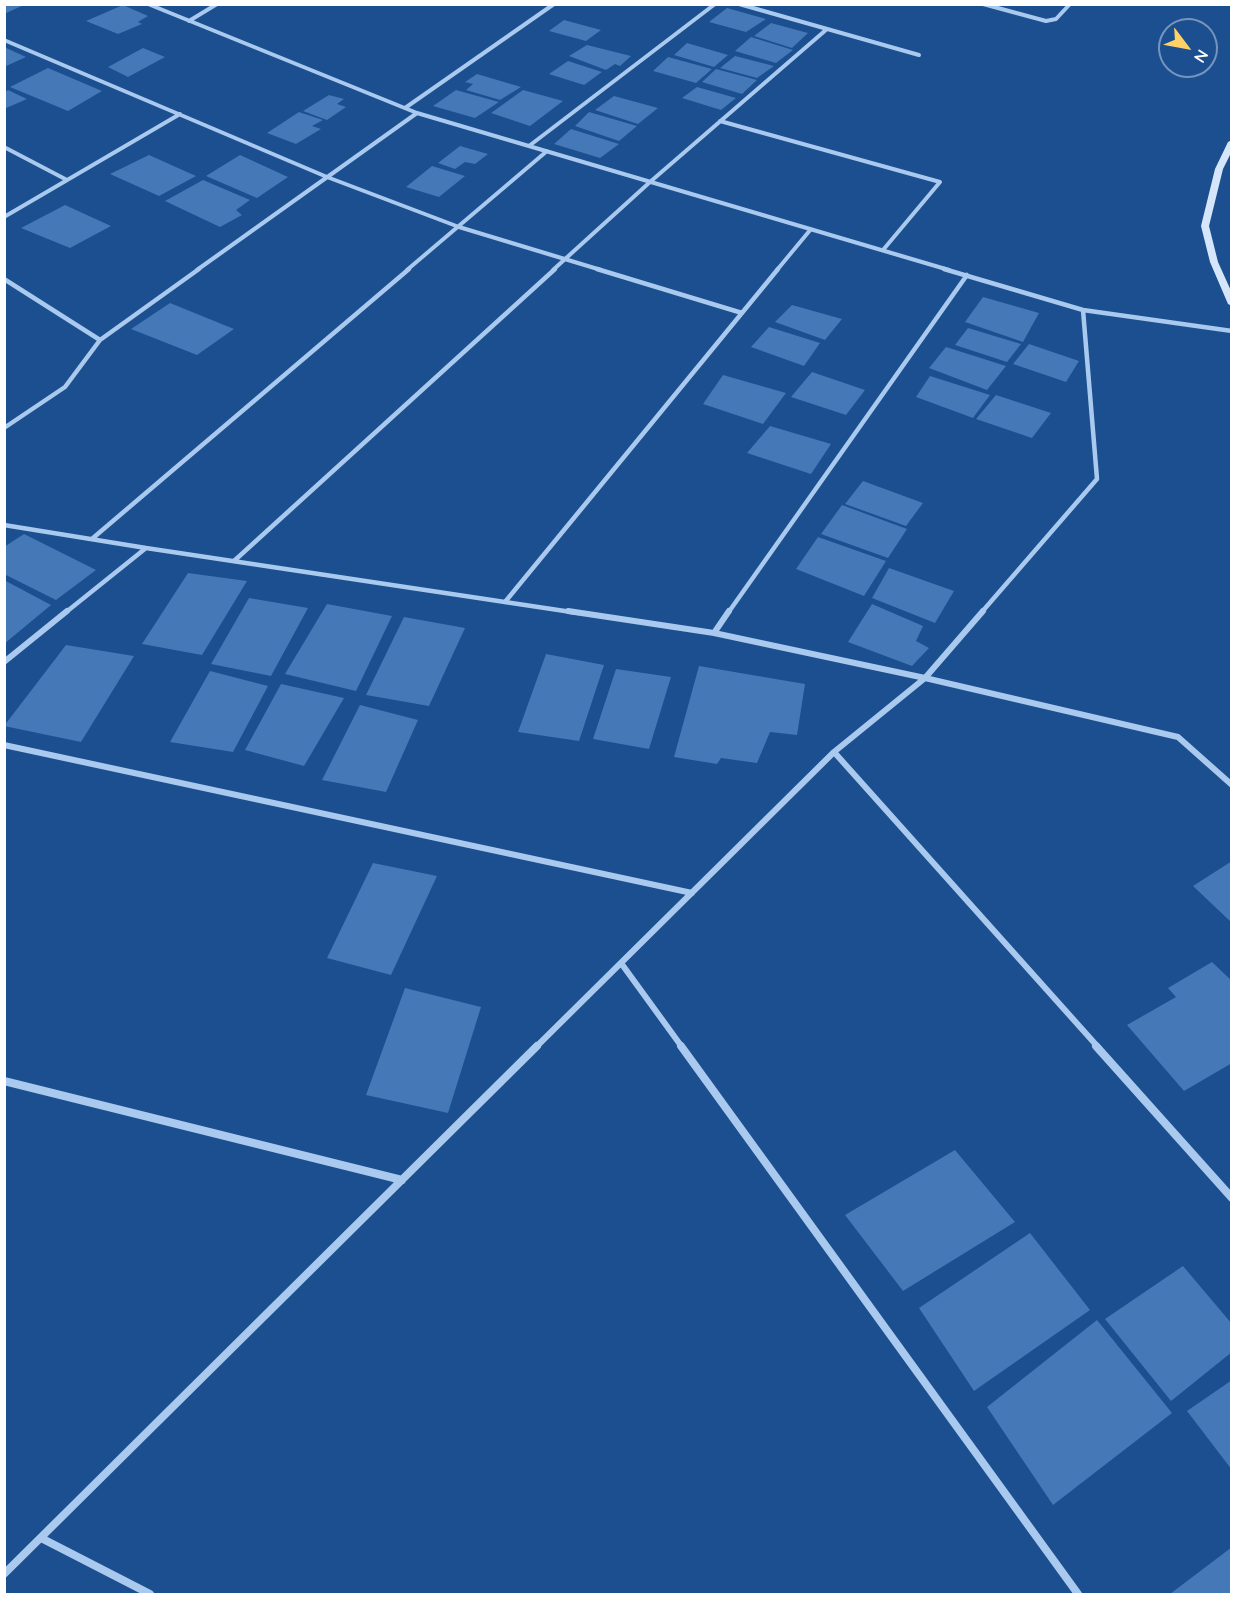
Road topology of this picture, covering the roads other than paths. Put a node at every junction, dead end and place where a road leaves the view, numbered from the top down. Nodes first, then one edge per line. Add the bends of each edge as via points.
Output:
1 (148, 4) edge
2 (217, 4) edge
3 (554, 4) edge
4 (715, 4) edge
5 (739, 4) edge
6 (983, 4) edge
7 (1070, 4) edge
8 (189, 21) junction
9 (827, 29) junction
10 (4, 40) edge
11 (919, 55) dead end
12 (405, 108) junction
13 (417, 112) junction
14 (180, 114) junction
15 (720, 122) junction
16 (1232, 142) edge
17 (529, 146) junction
18 (4, 147) edge
19 (547, 151) junction
20 (327, 177) junction
21 (67, 180) junction
22 (650, 182) junction
23 (4, 217) edge
24 (459, 227) junction
25 (811, 229) junction
26 (883, 250) junction
27 (564, 260) junction
28 (967, 275) junction
29 (4, 279) edge
30 (1232, 304) edge
31 (1083, 310) junction
32 (742, 313) junction
33 (1232, 331) edge
34 (100, 340) junction
35 (4, 428) edge
36 (4, 525) edge
37 (93, 538) junction
38 (146, 548) junction
39 (234, 561) junction
40 (505, 602) junction
41 (714, 633) junction
42 (4, 662) edge
43 (925, 678) junction
44 (4, 746) edge
45 (834, 752) junction
46 (1232, 785) edge
47 (692, 893) junction
48 (621, 963) junction
49 (4, 1082) edge
50 (402, 1180) junction
51 (1232, 1198) edge
52 (41, 1538) junction
53 (4, 1574) edge
54 (150, 1594) edge
55 (1078, 1594) edge

1 - 8 street
2 - 8 street
3 - 12 street
4 - 17 street
5 - 9 street
6 - 7 street via 1046,21 1056,19
8 - 12 street
9 - 11 street
9 - 15 street
10 - 14 street
12 - 13 street
13 - 17 street
13 - 20 street
14 - 20 street
14 - 21 street
15 - 22 street
15 - 26 street via 940,182
16 - 30 street via 1219,170 1204,226
17 - 19 street
18 - 21 street
19 - 22 street
19 - 24 street
20 - 24 street
20 - 34 street
21 - 23 street
22 - 25 street
22 - 27 street
24 - 27 street
24 - 37 street
25 - 26 street
25 - 32 street
26 - 28 street
27 - 32 street
27 - 39 street
28 - 31 street
28 - 41 street
29 - 34 street
31 - 33 street
31 - 43 street via 1097,479
32 - 40 street
34 - 35 street via 65,387
36 - 37 street
37 - 38 street
38 - 39 street
38 - 42 street
39 - 40 street
40 - 41 street
41 - 43 street
43 - 45 street
43 - 46 street via 1178,737
44 - 47 street
45 - 47 street
45 - 51 street
47 - 48 street
48 - 50 street
48 - 55 street
49 - 50 street
50 - 52 street
52 - 53 street
52 - 54 street

